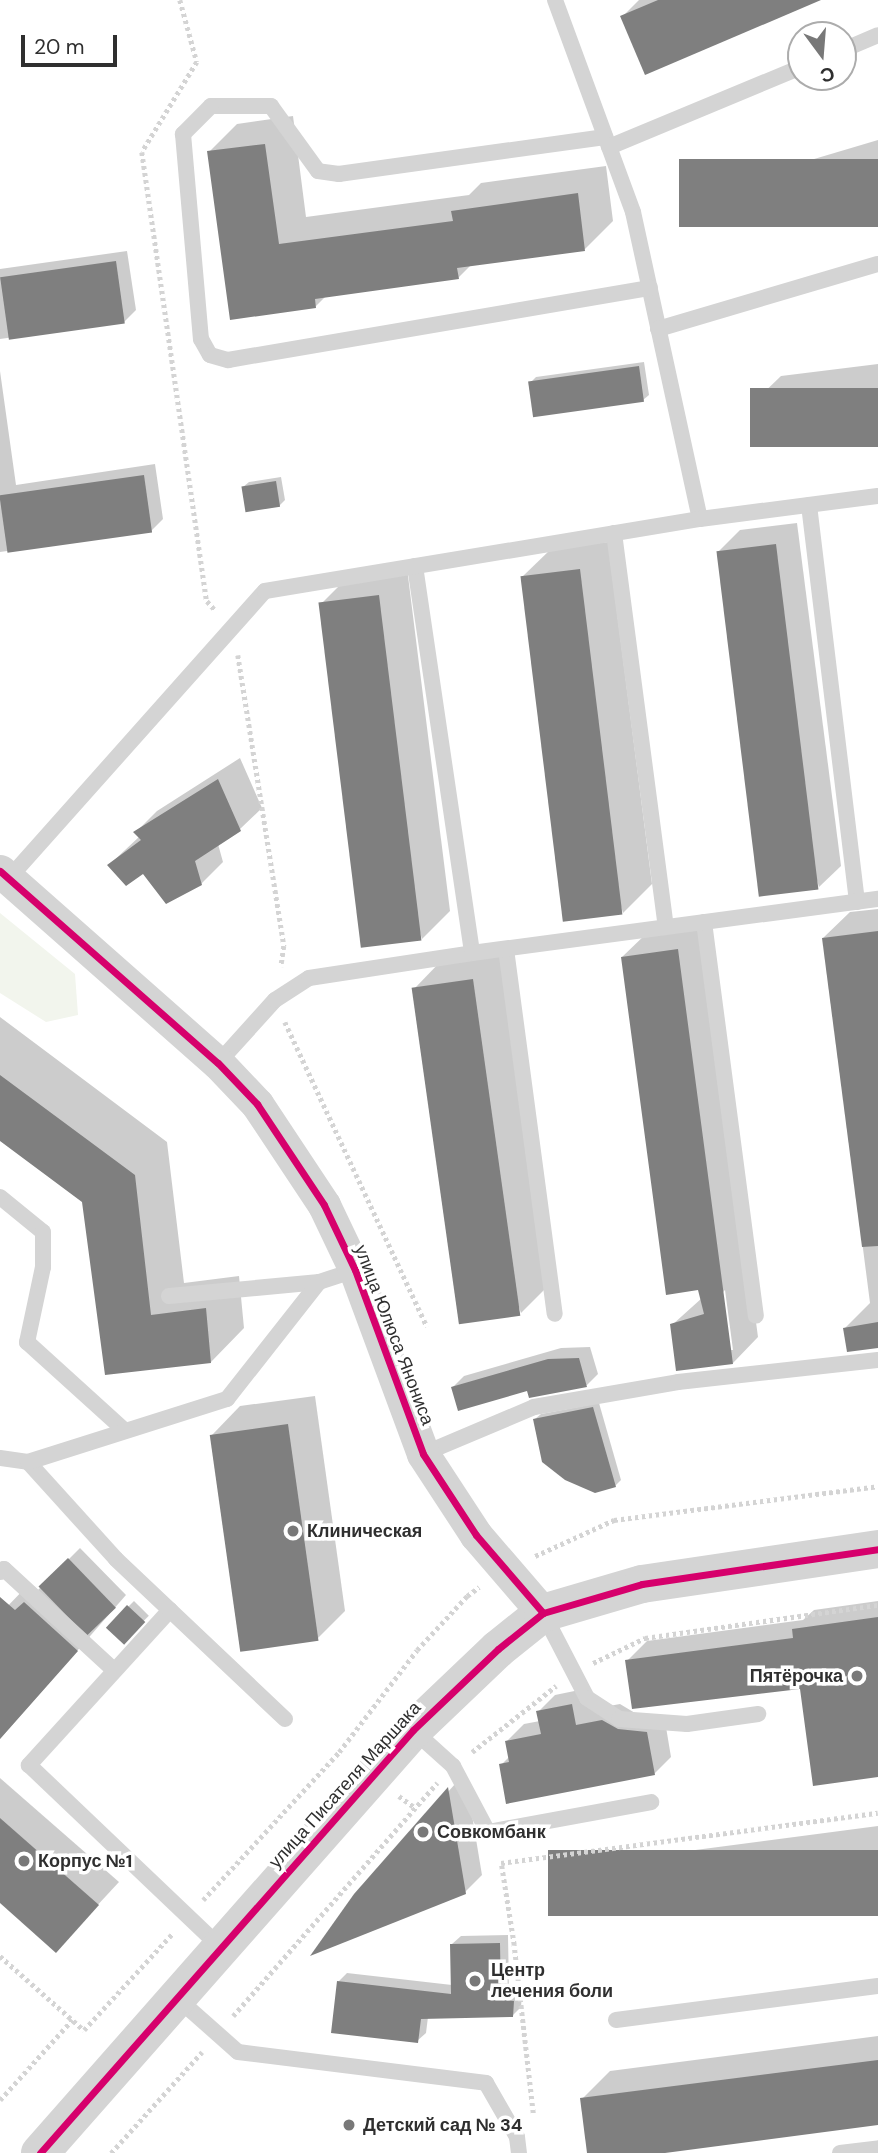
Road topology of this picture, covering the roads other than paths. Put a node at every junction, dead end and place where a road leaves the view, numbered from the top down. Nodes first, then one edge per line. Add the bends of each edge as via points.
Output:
1 (555, 0) edge
2 (878, 35) edge
3 (857, 44) edge
4 (787, 72) edge
5 (607, 142) junction
6 (878, 264) edge
7 (650, 288) junction
8 (659, 329) junction
9 (878, 496) edge
10 (808, 505) junction
11 (700, 519) junction
12 (614, 533) junction
13 (415, 566) junction
14 (5, 874) edge
15 (878, 899) edge
16 (857, 902) junction
17 (704, 922) junction
18 (666, 927) junction
19 (506, 948) junction
20 (472, 953) junction
21 (218, 1063) junction
22 (0, 1197) edge
23 (355, 1269) junction
24 (318, 1282) junction
25 (169, 1296) dead end
26 (555, 1314) dead end
27 (756, 1315) dead end
28 (878, 1360) edge
29 (125, 1431) junction
30 (423, 1454) junction
31 (0, 1458) edge
32 (28, 1462) junction
33 (878, 1549) edge
34 (0, 1572) edge
35 (170, 1610) junction
36 (542, 1613) junction
37 (114, 1670) junction
38 (758, 1714) dead end
39 (285, 1719) dead end
40 (413, 1730) junction
41 (652, 1802) dead end
42 (221, 1948) junction
43 (878, 1986) edge
44 (177, 1998) junction
45 (616, 2020) dead end
46 (878, 2148) edge
47 (40, 2153) edge
48 (519, 2153) edge
49 (840, 2153) edge

1 - 5 lane
2 - 3 lane
4 - 5 lane
5 - 7 lane via 633,212
5 - 7 lane via 339,174 318,171 271,106 211,106 183,134 201,339 210,355 228,360
6 - 8 lane
7 - 8 lane
8 - 11 lane
9 - 10 lane
10 - 11 lane
10 - 16 lane
11 - 12 lane
12 - 13 lane
12 - 18 lane
13 - 14 lane via 265,591
13 - 20 lane
14 - 21 street, улица Юлюса Янониса
15 - 16 lane
16 - 17 lane
17 - 18 lane
17 - 27 lane
18 - 19 lane
19 - 20 lane
19 - 26 lane
20 - 21 lane via 309,978 275,1000
21 - 23 street, улица Юлюса Янониса via 257,1104 291,1152 324,1205
22 - 29 lane via 43,1232 43,1267 27,1342
23 - 24 lane
23 - 30 street, улица Юлюса Янониса
24 - 25 lane
24 - 29 lane via 227,1399
28 - 30 lane via 678,1382 534,1407
29 - 32 lane
30 - 36 street, улица Юлюса Янониса via 476,1535
31 - 32 lane
32 - 35 lane via 116,1559
33 - 36 street, улица Писателя Маршака via 642,1584
34 - 37 lane via 4,1569
35 - 37 lane
35 - 39 lane
36 - 38 lane via 587,1698 619,1719 687,1724
36 - 40 street, улица Писателя Маршака
37 - 42 lane via 29,1765
40 - 41 lane via 453,1766 488,1832
40 - 42 street, улица Писателя Маршака
42 - 44 street, улица Писателя Маршака
43 - 45 lane
44 - 47 street, улица Писателя Маршака
44 - 48 lane via 238,2052 486,2083 517,2137
46 - 49 lane

